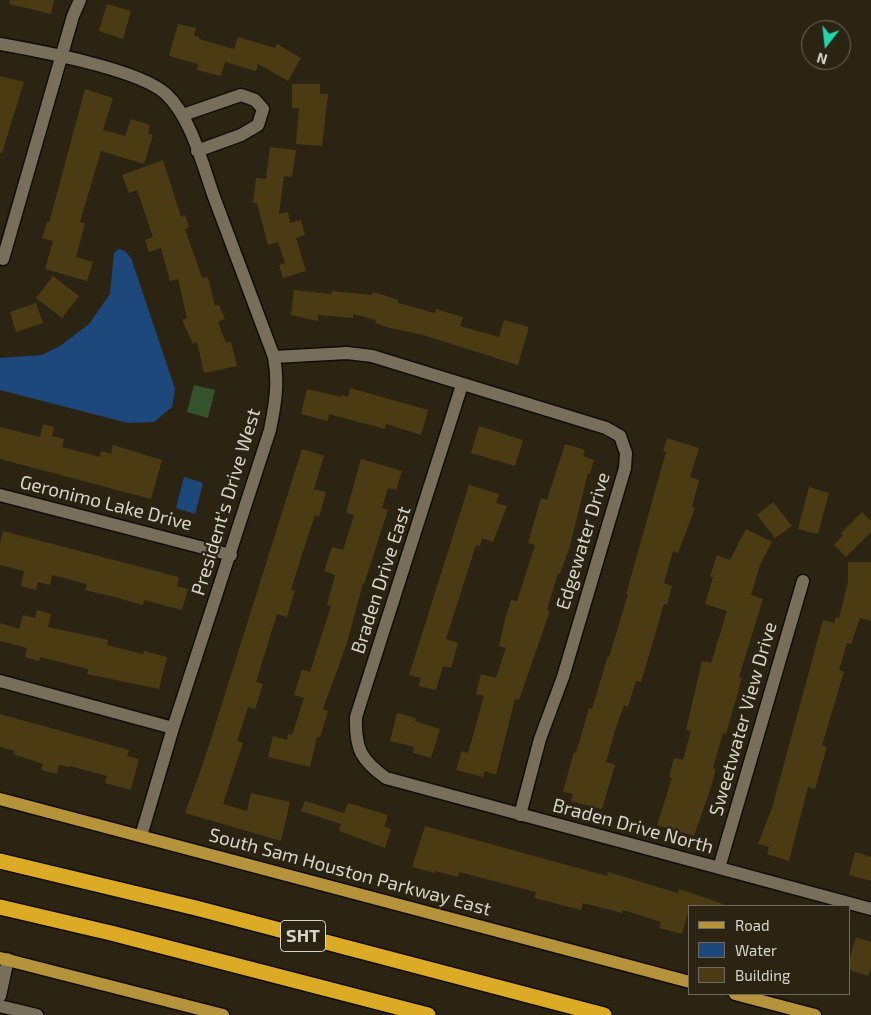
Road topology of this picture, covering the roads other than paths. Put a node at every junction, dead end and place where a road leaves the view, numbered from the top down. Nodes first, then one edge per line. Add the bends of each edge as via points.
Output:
1 (80, 0) edge
2 (0, 44) edge
3 (61, 56) junction
4 (183, 115) junction
5 (198, 151) junction
6 (3, 260) dead end
7 (274, 357) junction
8 (462, 385) junction
9 (0, 495) edge
10 (231, 554) junction
11 (803, 581) dead end
12 (0, 681) edge
13 (173, 728) junction
14 (386, 778) joint
15 (0, 800) edge
16 (520, 815) junction
17 (141, 836) junction
18 (0, 861) edge
19 (719, 868) junction
20 (0, 906) edge
21 (871, 908) edge
22 (4, 959) edge
23 (688, 981) edge
24 (739, 995) edge
25 (0, 996) edge
26 (0, 1006) edge
27 (37, 1015) edge
28 (223, 1015) edge
29 (428, 1015) edge
30 (604, 1015) edge
31 (815, 1015) edge

1 - 3 street
2 - 3 street, President's Drive West
3 - 4 street, President's Drive West via 146,82 166,94
3 - 6 street
4 - 5 street, President's Drive West
4 - 5 street via 241,95 255,100 263,109 258,125
5 - 7 street, President's Drive West
7 - 8 street, Edgewater Drive via 347,353 372,356
7 - 10 street, President's Drive West via 277,394 270,430
8 - 14 street, Braden Drive East via 356,717 355,737 361,755
8 - 16 street, Edgewater Drive via 606,428 620,436 626,453 622,478 563,677 540,739
9 - 10 street, Geronimo Lake Drive
10 - 13 street, President's Drive West
11 - 19 street, Sweetwater View Drive
12 - 13 street
13 - 17 street, President's Drive West
14 - 16 street, Braden Drive North
15 - 17 main road, South Sam Houston Parkway East
16 - 19 street, Braden Drive North
17 - 23 main road, South Sam Houston Parkway East
18 - 30 highway, SHT via 196,908
19 - 21 street, Braden Drive North
20 - 29 highway, SHT
22 - 25 street
22 - 28 main road
24 - 31 main road
26 - 27 street

